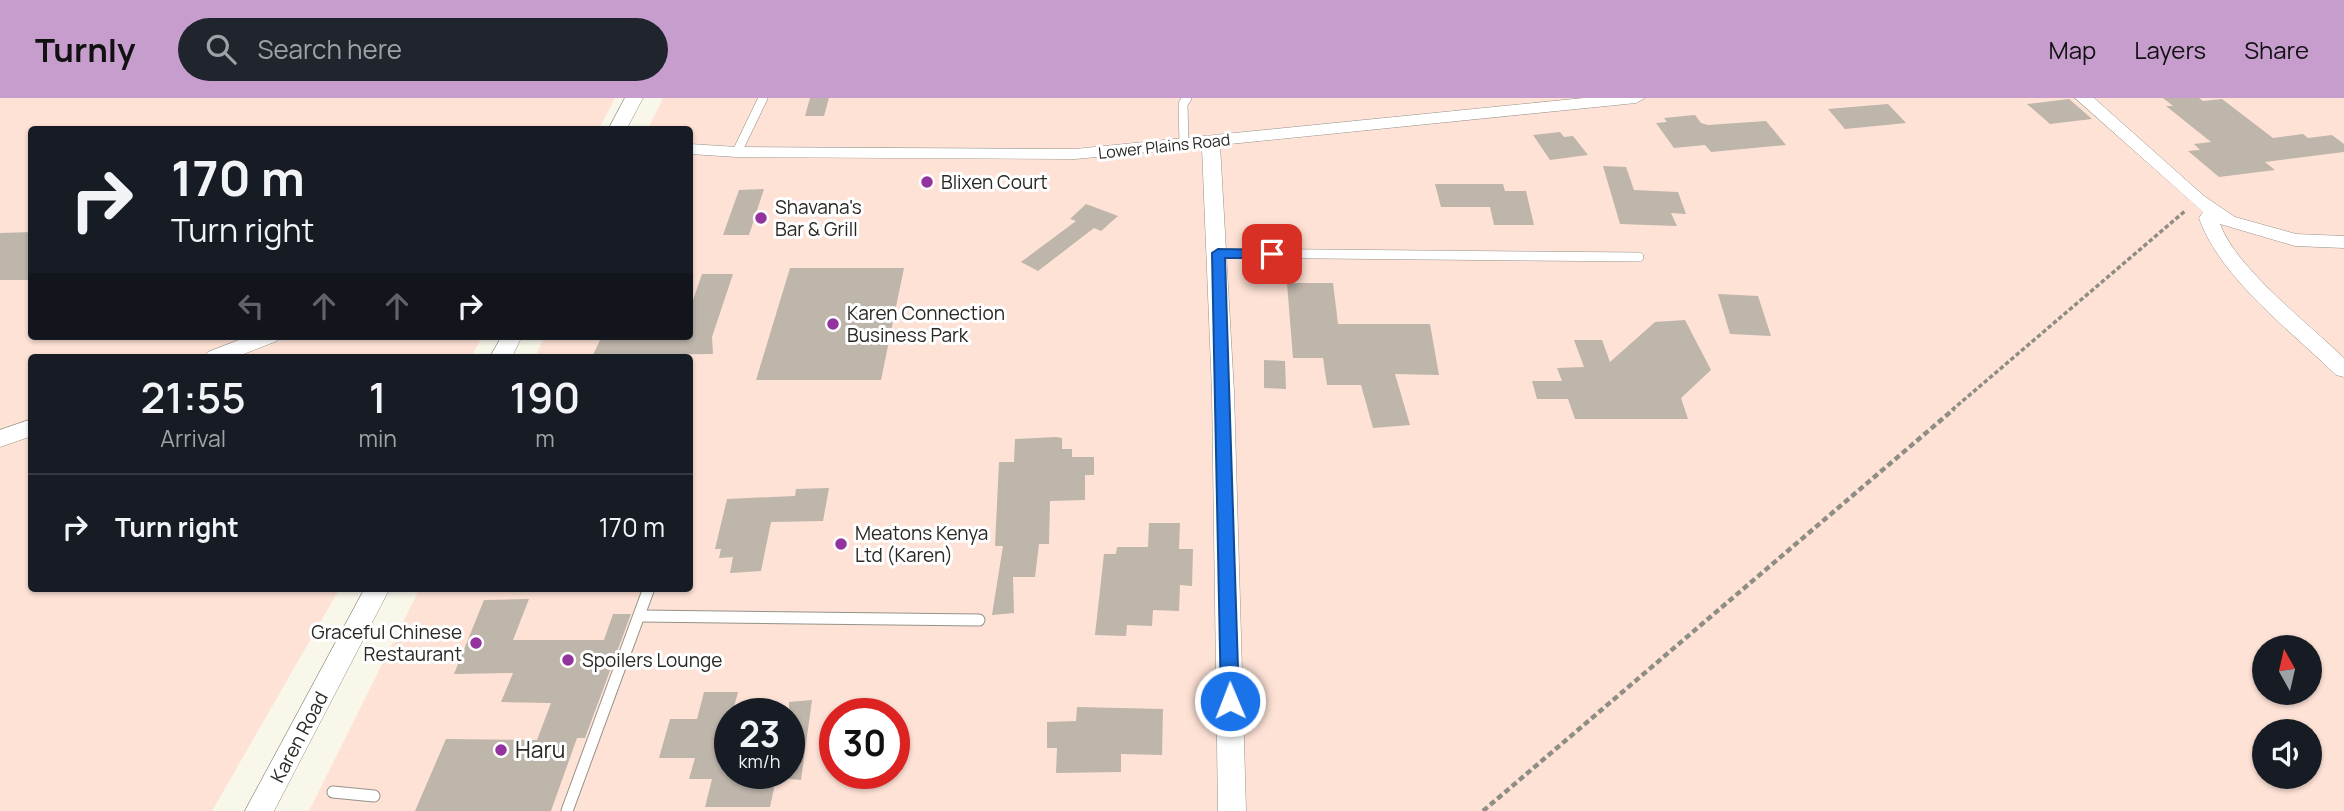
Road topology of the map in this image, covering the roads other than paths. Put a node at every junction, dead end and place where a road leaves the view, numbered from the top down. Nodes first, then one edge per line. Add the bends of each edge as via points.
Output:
1 (634, 98) edge
2 (763, 98) edge
3 (1187, 98) edge
4 (1636, 98) edge
5 (2084, 98) edge
6 (619, 126) edge
7 (1211, 141) junction
8 (1184, 145) junction
9 (693, 149) edge
10 (737, 152) junction
11 (2205, 206) junction
12 (2344, 242) edge
13 (1218, 253) junction
14 (1639, 257) dead end
15 (260, 340) edge
16 (223, 354) edge
17 (2344, 370) edge
18 (28, 428) edge
19 (0, 439) edge
20 (376, 592) edge
21 (648, 592) edge
22 (640, 616) junction
23 (979, 620) dead end
24 (333, 792) dead end
25 (373, 796) dead end
26 (259, 811) edge
27 (568, 811) edge
28 (1232, 811) edge

1 - 6 street
2 - 10 lane
3 - 8 lane via 1183,104
4 - 7 street, Lower Plains Road
5 - 11 street
7 - 8 street, Lower Plains Road
7 - 13 street
8 - 10 street, Lower Plains Road via 1038,155
9 - 10 street, Lower Plains Road
11 - 12 street via 2228,221 2267,234
11 - 17 street via 2209,227 2220,245
13 - 14 lane
13 - 28 street
15 - 16 street
18 - 19 street
20 - 26 street, Karen Road
21 - 22 lane
22 - 23 lane
22 - 27 lane
24 - 25 lane

